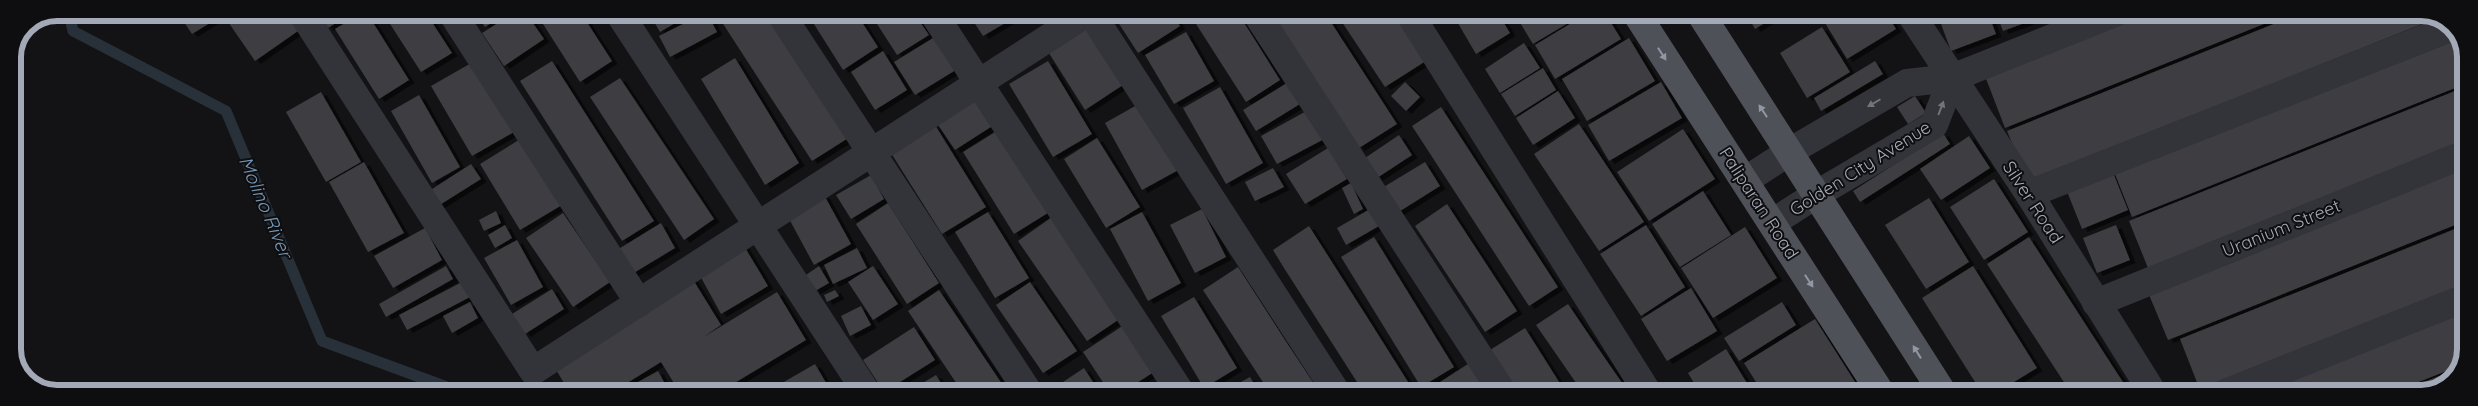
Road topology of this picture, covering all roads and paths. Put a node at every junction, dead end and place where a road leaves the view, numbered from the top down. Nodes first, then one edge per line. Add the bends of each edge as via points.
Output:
1 (308, 21) edge
2 (457, 21) edge
3 (624, 21) edge
4 (785, 21) edge
5 (939, 21) edge
6 (1074, 21) edge
7 (1096, 21) edge
8 (1262, 22) edge
9 (1414, 22) edge
10 (1642, 22) edge
11 (1706, 22) edge
12 (1916, 22) edge
13 (2089, 22) edge
14 (2444, 30) edge
15 (1952, 78) junction
16 (979, 82) junction
17 (871, 152) junction
18 (1789, 152) junction
19 (2457, 157) edge
20 (1746, 180) junction
21 (1817, 194) junction
22 (2029, 194) junction
23 (1772, 223) junction
24 (758, 226) junction
25 (2456, 302) edge
26 (639, 303) junction
27 (2096, 303) junction
28 (861, 384) edge
29 (1023, 384) edge
30 (1174, 384) edge
31 (1332, 385) edge
32 (1498, 385) edge
33 (1643, 385) edge
34 (1876, 385) edge
35 (1938, 385) edge
36 (2146, 385) edge
37 (2248, 385) edge

1 - 26 street via 533,371
2 - 26 street
3 - 24 street
4 - 17 street
5 - 16 street
6 - 16 street
7 - 31 street
8 - 32 street
9 - 33 street
10 -> 20 main road, Paliparan Road
18 -> 11 main road
12 - 15 street, Silver Road
13 - 15 street
14 - 22 street
15 -> 18 street via 1907,84
21 -> 15 street, Golden City Avenue via 1934,125
15 - 22 street, Silver Road
16 - 17 street
16 - 30 street
17 - 24 street
17 - 29 street
18 - 20 street
18 - 21 main road
19 - 27 street, Uranium Street
20 - 23 main road, Paliparan Road
21 - 23 street, Golden City Avenue
35 -> 21 main road
22 - 27 street, Silver Road
23 -> 34 main road, Paliparan Road
24 - 26 street
24 - 28 street
25 - 37 street
27 - 36 street, Silver Road

